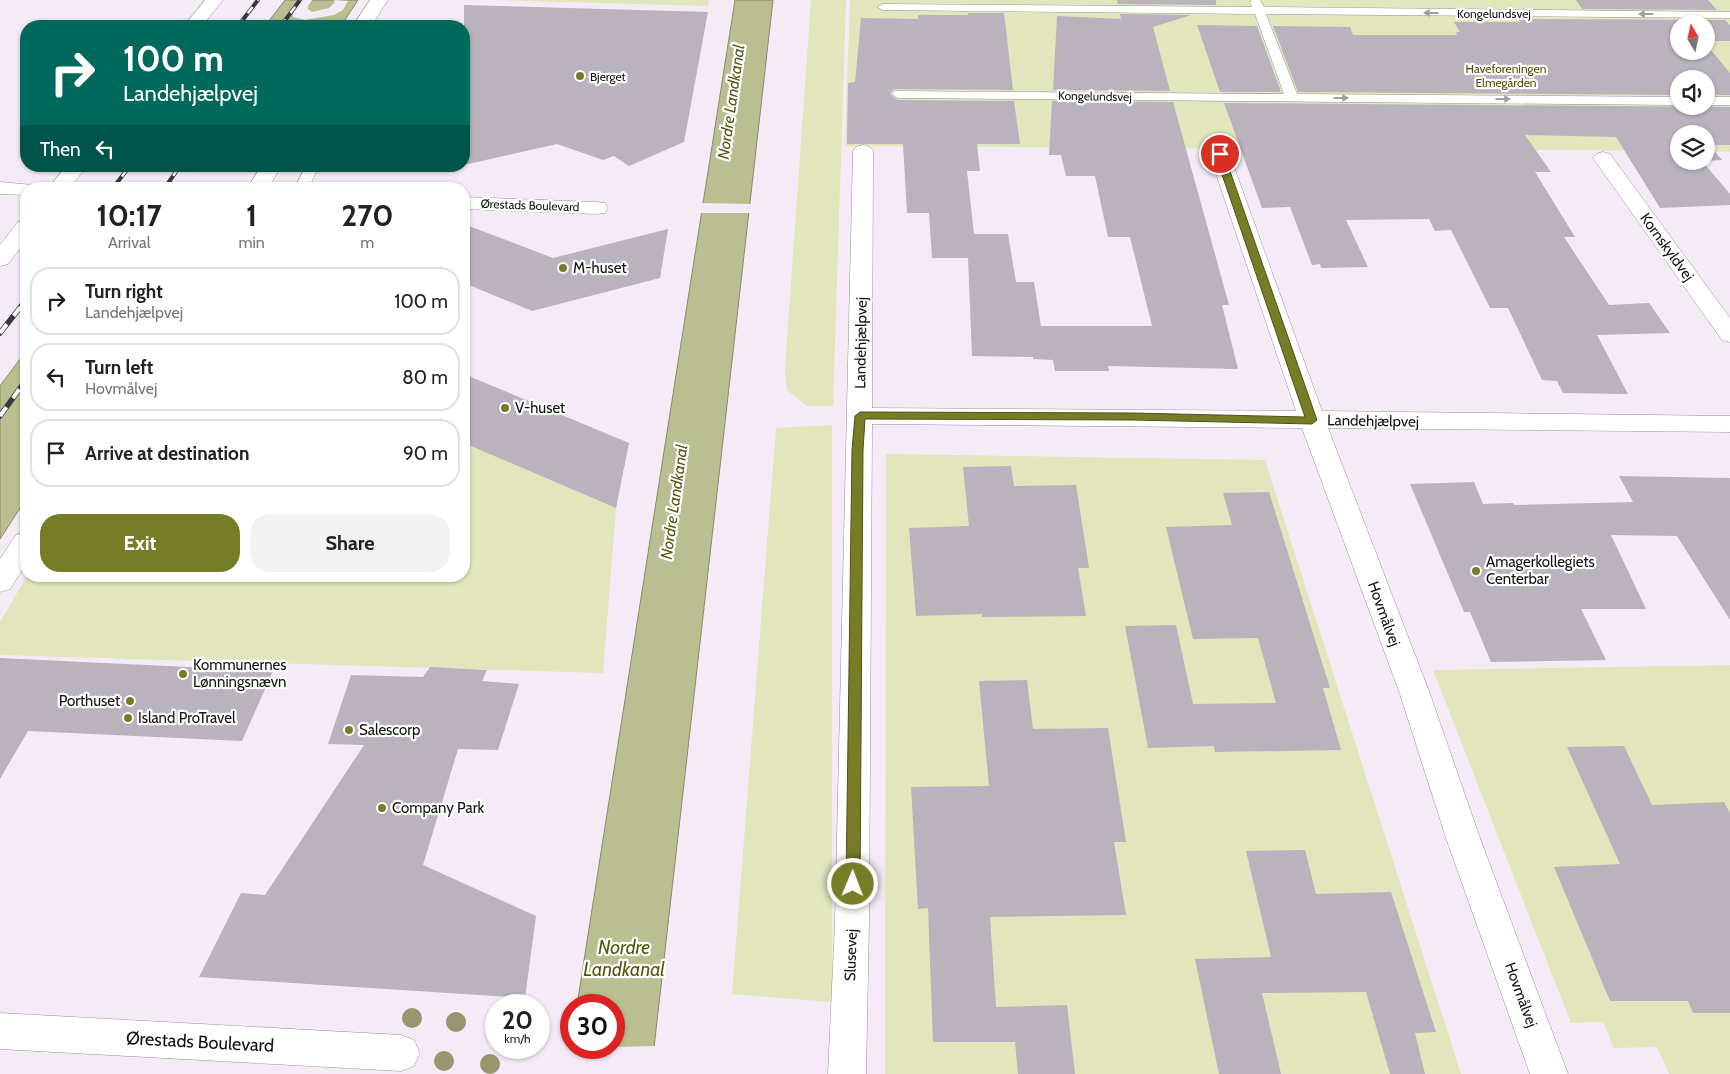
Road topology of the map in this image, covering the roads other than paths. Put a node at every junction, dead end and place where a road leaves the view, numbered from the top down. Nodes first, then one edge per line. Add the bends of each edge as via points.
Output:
1 (214, 0) edge
2 (379, 0) edge
3 (1257, 6) edge
4 (883, 7) dead end
5 (1730, 15) edge
6 (197, 20) edge
7 (366, 20) edge
8 (898, 94) dead end
9 (1292, 98) junction
10 (1670, 100) edge
11 (1715, 101) edge
12 (1730, 101) edge
13 (863, 151) dead end
14 (1220, 154) dead end
15 (1603, 158) dead end
16 (72, 172) edge
17 (64, 182) edge
18 (0, 188) edge
19 (20, 189) edge
20 (470, 203) edge
21 (597, 208) dead end
22 (20, 235) edge
23 (0, 259) edge
24 (1730, 335) edge
25 (860, 416) junction
26 (1312, 420) junction
27 (1730, 424) edge
28 (20, 551) edge
29 (0, 582) edge
30 (0, 1031) edge
31 (401, 1053) dead end
32 (847, 1074) edge
33 (1550, 1074) edge

1 - 6 street
2 - 7 street
3 - 4 lane, Kongelundsvej
5 -> 3 lane, Kongelundsvej
3 - 9 lane
8 - 9 lane, Kongelundsvej
9 -> 10 lane, Kongelundsvej
11 - 12 lane
13 - 25 street, Landehjælpvej
14 - 26 street, Hovmålvej
15 - 24 street, Kornskyldvej
16 - 17 street
18 - 19 street
20 - 21 street, Ørestads Boulevard
22 - 23 street
25 - 26 street, Landehjælpvej
25 - 32 street, Slusevej
26 - 27 street, Landehjælpvej
26 - 33 street, Hovmålvej via 1415,694 1464,841
28 - 29 street
30 - 31 street, Ørestads Boulevard

